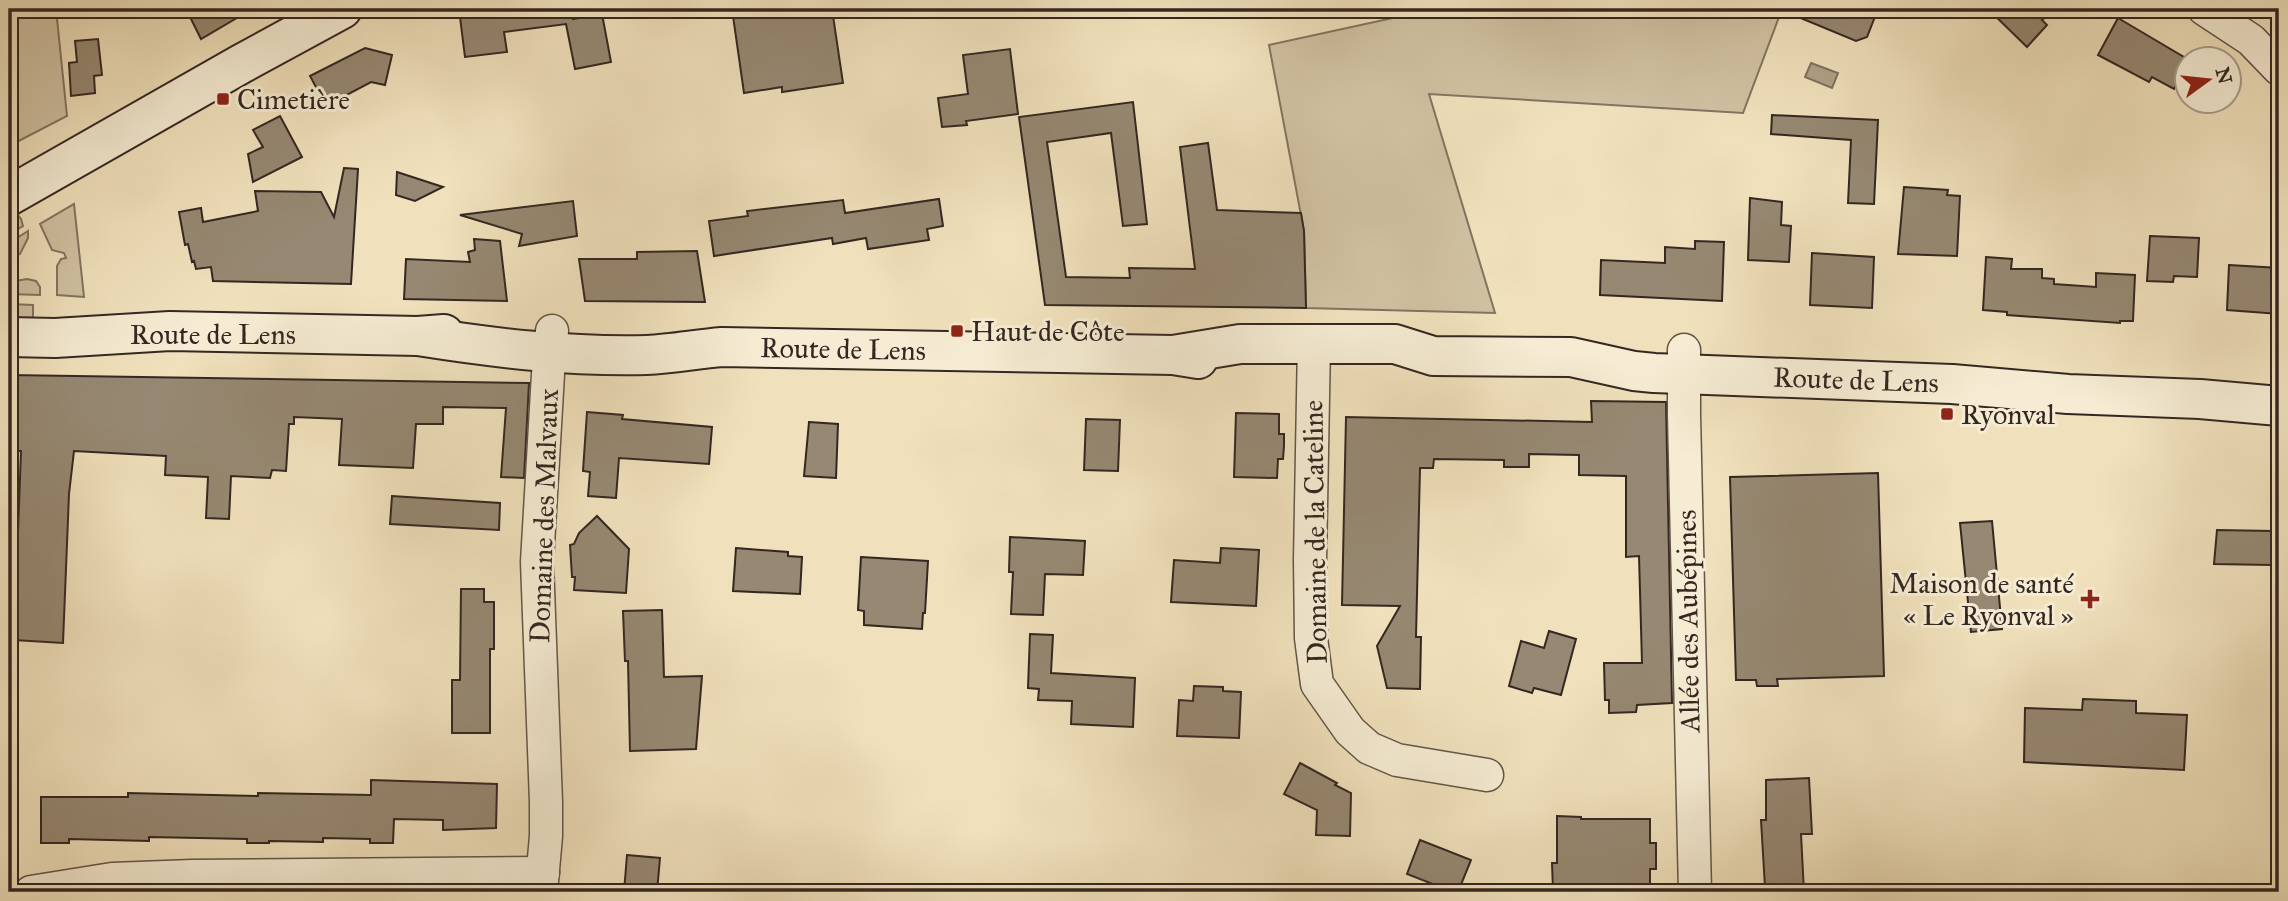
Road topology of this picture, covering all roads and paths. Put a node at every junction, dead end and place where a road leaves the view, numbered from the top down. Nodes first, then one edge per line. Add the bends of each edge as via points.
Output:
1 (342, 9) edge
2 (2204, 9) edge
3 (2279, 69) edge
4 (9, 196) edge
5 (9, 337) edge
6 (552, 342) junction
7 (1315, 355) junction
8 (1684, 362) junction
9 (2279, 381) edge
10 (2279, 405) edge
11 (1487, 775) dead end
12 (542, 882) edge
13 (31, 892) edge
14 (1695, 892) edge

1 - 4 main road
2 - 3 street via 2251,40
5 - 6 main road, Route de Lens via 170,331 418,336 502,329
6 - 7 main road, Route de Lens via 652,334 722,347 1173,355 1241,365
6 - 12 street, Domaine des Malvaux via 537,562 546,802
7 - 8 main road, Route de Lens via 1395,369 1433,356 1571,357 1634,371
7 - 11 street, Domaine de la Cateline via 1310,560 1317,684 1350,731 1369,748 1397,760
8 - 9 main road via 2013,369
8 - 10 main road, Route de Lens via 2068,394
8 - 14 street, Allée des Aubépines
12 - 13 street via 192,876 112,879

